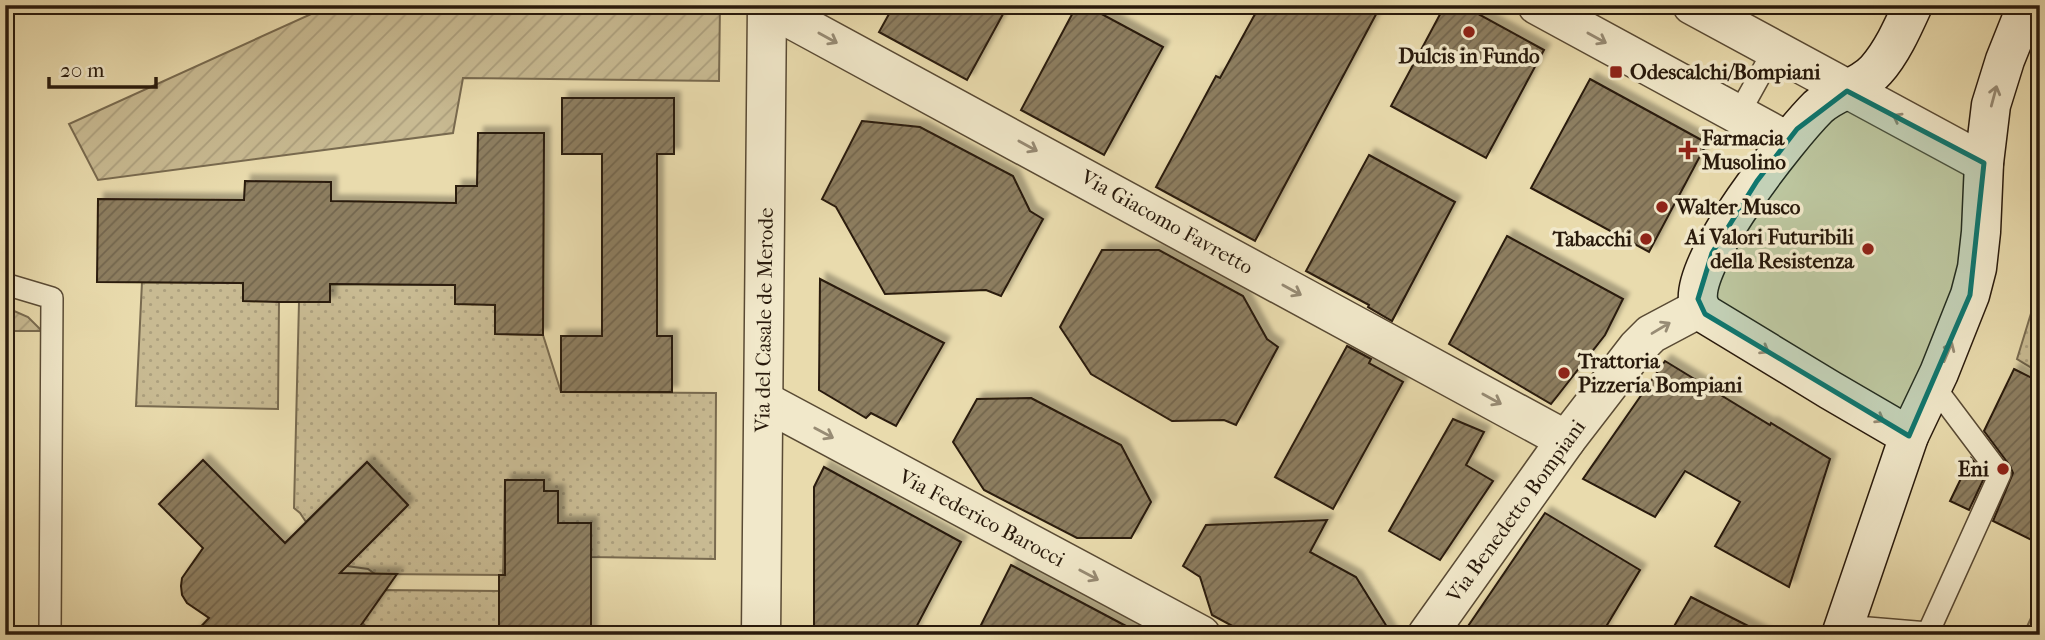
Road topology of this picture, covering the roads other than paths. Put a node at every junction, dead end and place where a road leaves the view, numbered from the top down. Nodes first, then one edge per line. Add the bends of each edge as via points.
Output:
1 (1537, 5) edge
2 (1692, 5) edge
3 (1913, 5) edge
4 (2027, 5) edge
5 (767, 6) edge
6 (1774, 50) junction
7 (1847, 91) junction
8 (1738, 115) junction
9 (1787, 141) junction
10 (1984, 163) junction
11 (5, 284) edge
12 (1700, 308) junction
13 (1933, 386) junction
14 (764, 401) junction
15 (1909, 436) junction
16 (1566, 440) junction
17 (1842, 630) edge
18 (50, 635) edge
19 (761, 635) edge
20 (1201, 635) edge
21 (1427, 635) edge

1 -> 8 street
2 - 6 street
3 - 7 street via 1885,59
10 -> 4 street via 1991,105
5 - 14 street, Via del Casale de Merode
5 -> 16 street, Via Giacomo Favretto
6 - 7 street
6 - 8 lane
7 - 9 street via 1820,105
10 -> 7 street
8 - 9 street
9 - 12 street via 1712,253 1700,282
13 -> 10 street via 1964,313 1976,268
11 - 18 lane via 52,298
12 -> 15 street
16 -> 12 street, Via Benedetto Bompiani via 1651,334
13 - 15 street
13 - 17 lane via 2000,474 1928,633
14 - 19 street, Via del Casale de Merode
14 -> 20 street, Via Federico Barocci
15 - 17 street
16 - 21 street, Via Benedetto Bompiani

